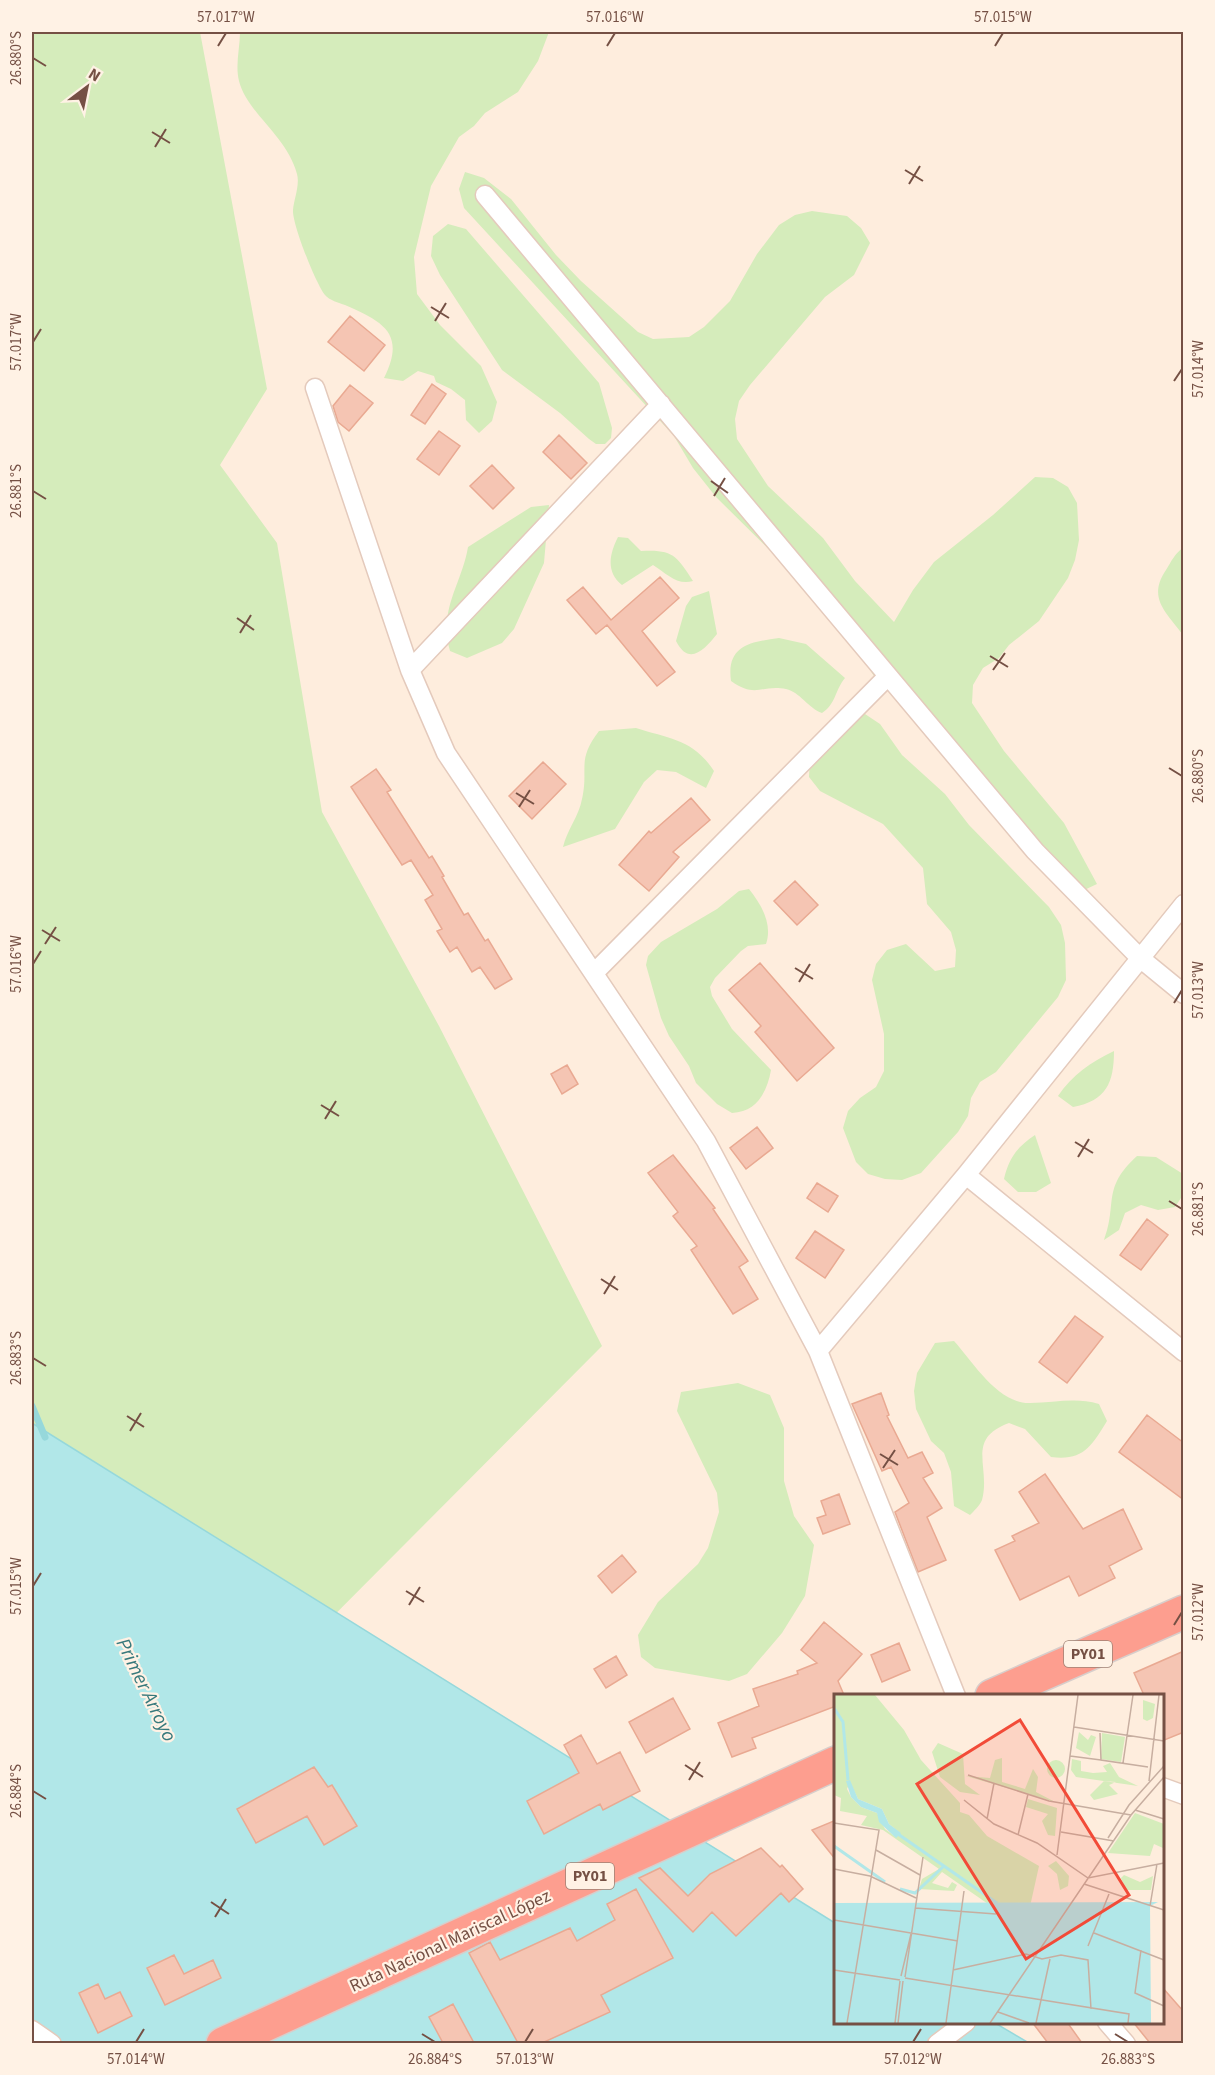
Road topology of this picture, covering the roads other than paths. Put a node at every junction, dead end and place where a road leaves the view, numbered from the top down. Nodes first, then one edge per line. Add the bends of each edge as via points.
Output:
1 (485, 195) dead end
2 (315, 388) dead end
3 (661, 404) junction
4 (410, 670) junction
5 (888, 676) junction
6 (1184, 904) edge
7 (1140, 958) junction
8 (594, 973) junction
9 (1184, 994) edge
10 (966, 1175) junction
11 (818, 1351) junction
12 (1184, 1352) edge
13 (1184, 1612) edge
14 (956, 1694) edge
15 (994, 1694) edge
16 (834, 1764) edge
17 (1164, 1788) edge
18 (1184, 1795) edge
19 (963, 2024) edge
20 (1109, 2024) edge
21 (32, 2030) edge
22 (52, 2043) edge
23 (225, 2043) edge
24 (937, 2043) edge
25 (1126, 2043) edge

1 - 3 street
2 - 4 street
3 - 4 street
3 - 5 street
4 - 8 street via 446,753
5 - 7 street via 1035,852
5 - 8 street
6 - 7 street
7 - 9 street
7 - 10 street
8 - 11 street via 706,1142
10 - 11 street
10 - 12 street
11 - 14 street
13 - 15 highway, PY01
16 - 23 highway, Ruta Nacional Mariscal López / PY01
17 - 18 street
19 - 24 street
20 - 25 street
21 - 22 street

